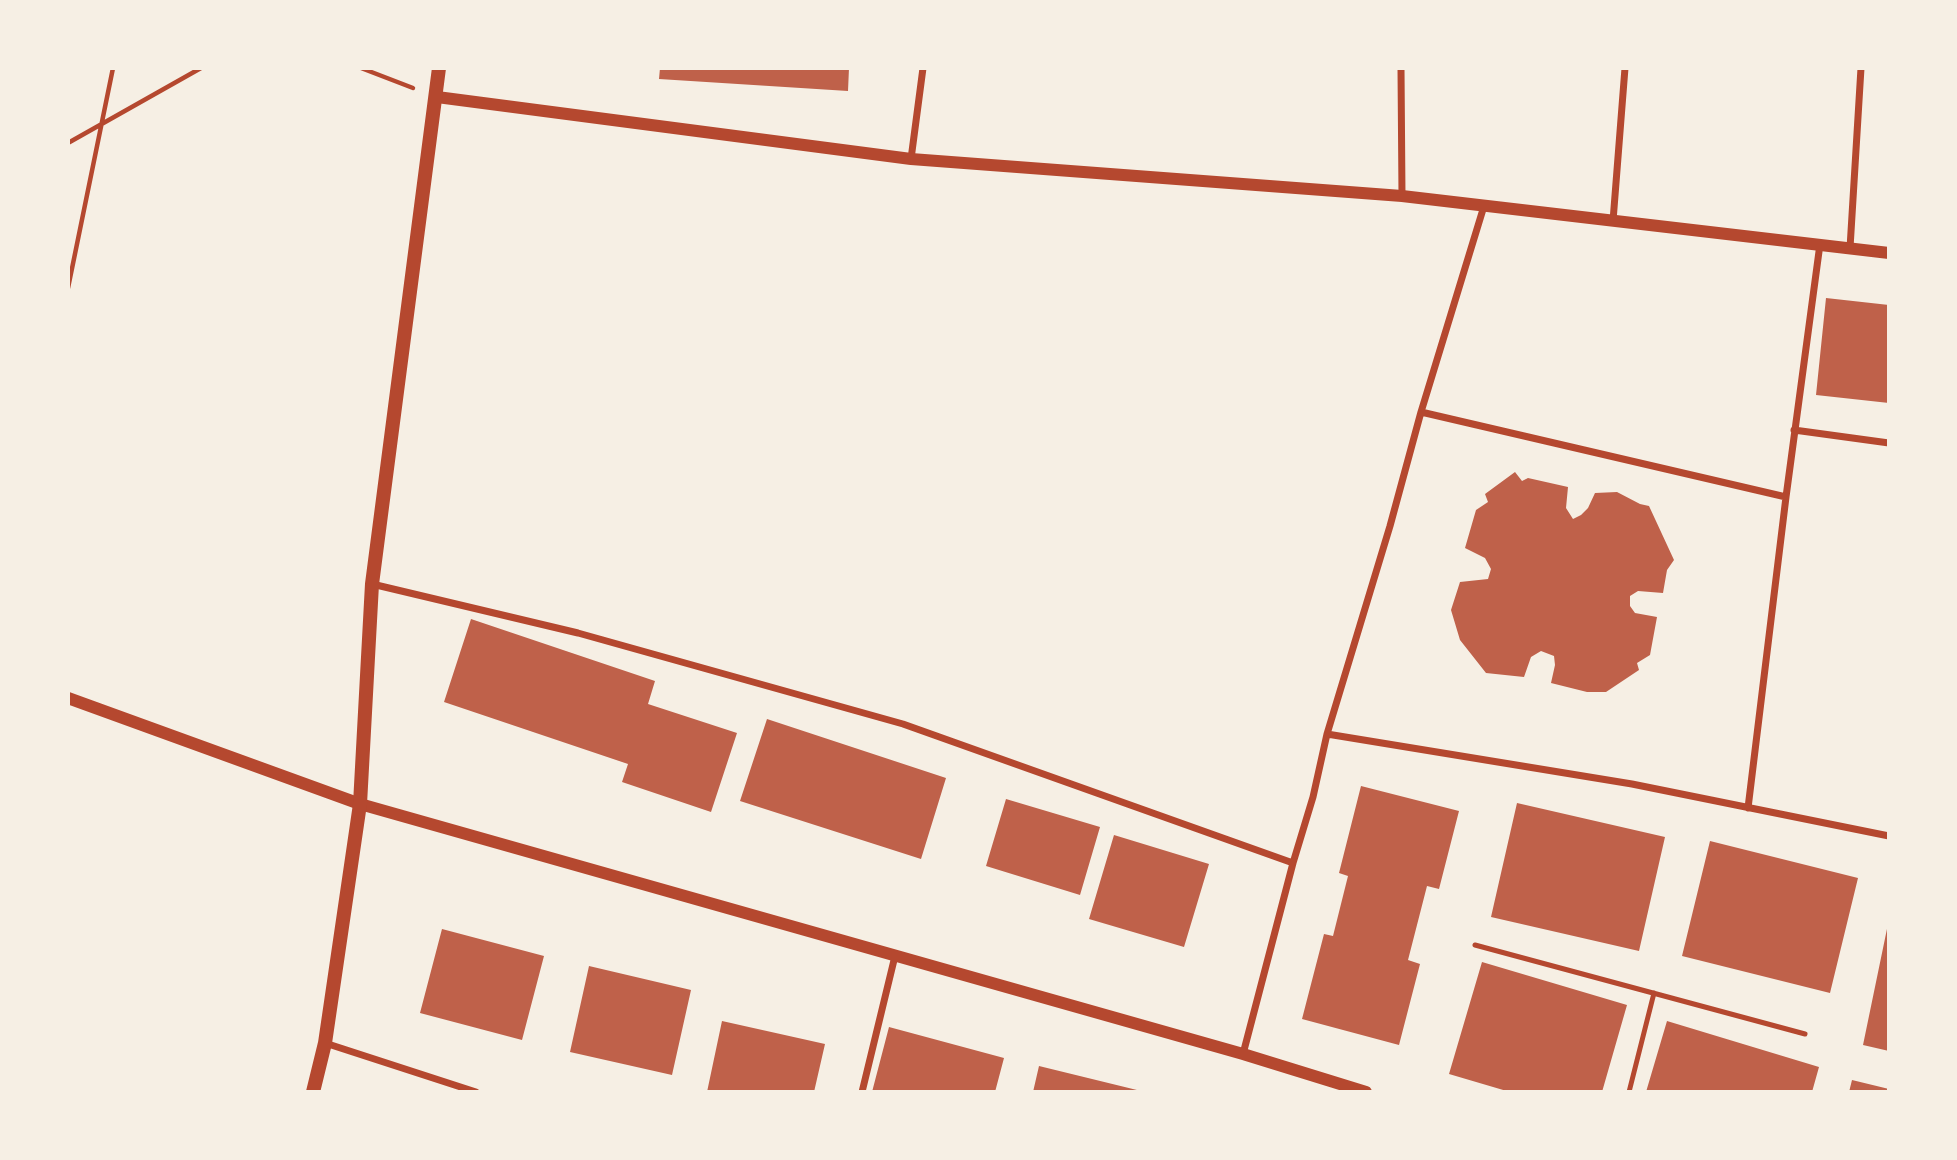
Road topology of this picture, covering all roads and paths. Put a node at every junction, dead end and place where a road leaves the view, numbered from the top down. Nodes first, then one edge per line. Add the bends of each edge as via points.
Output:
1 (113, 68) edge
2 (201, 68) edge
3 (361, 68) edge
4 (439, 68) edge
5 (923, 68) edge
6 (1401, 68) edge
7 (1625, 68) edge
8 (1861, 68) edge
9 (437, 97) junction
10 (102, 124) junction
11 (68, 143) edge
12 (911, 159) junction
13 (1402, 196) junction
14 (1484, 206) junction
15 (1614, 222) junction
16 (1820, 244) junction
17 (1850, 247) junction
18 (1889, 253) edge
19 (68, 288) edge
20 (1421, 412) junction
21 (1794, 430) junction
22 (1889, 443) edge
23 (1786, 497) junction
24 (372, 584) junction
25 (68, 698) edge
26 (1326, 734) junction
27 (360, 804) junction
28 (1748, 808) junction
29 (1889, 836) edge
30 (1293, 863) junction
31 (1475, 945) dead end
32 (895, 956) junction
33 (1654, 993) junction
34 (1805, 1034) dead end
35 (325, 1043) junction
36 (1243, 1054) junction
37 (313, 1092) edge
38 (476, 1092) edge
39 (862, 1092) edge
40 (1366, 1092) edge
41 (1629, 1092) edge

1 - 10 path
2 - 10 path
3 - 9 path
4 - 9 main road
5 - 12 street
6 - 13 street
7 - 15 street
8 - 17 street
9 - 12 street
9 - 24 main road
10 - 11 path
10 - 19 path
12 - 13 street
13 - 14 street
14 - 15 street
14 - 20 street
15 - 16 street
16 - 17 street
16 - 21 street
17 - 18 street
20 - 23 street
20 - 26 street
21 - 22 street
21 - 23 street
23 - 28 street
24 - 27 main road
24 - 30 street via 578,633 903,724
25 - 27 street
26 - 28 street via 1632,784
26 - 30 street
27 - 32 street
27 - 35 main road
28 - 29 street
30 - 36 street
31 - 33 lane
32 - 36 street
32 - 39 street
33 - 34 lane
33 - 41 lane
35 - 37 main road
35 - 38 street
36 - 40 street

